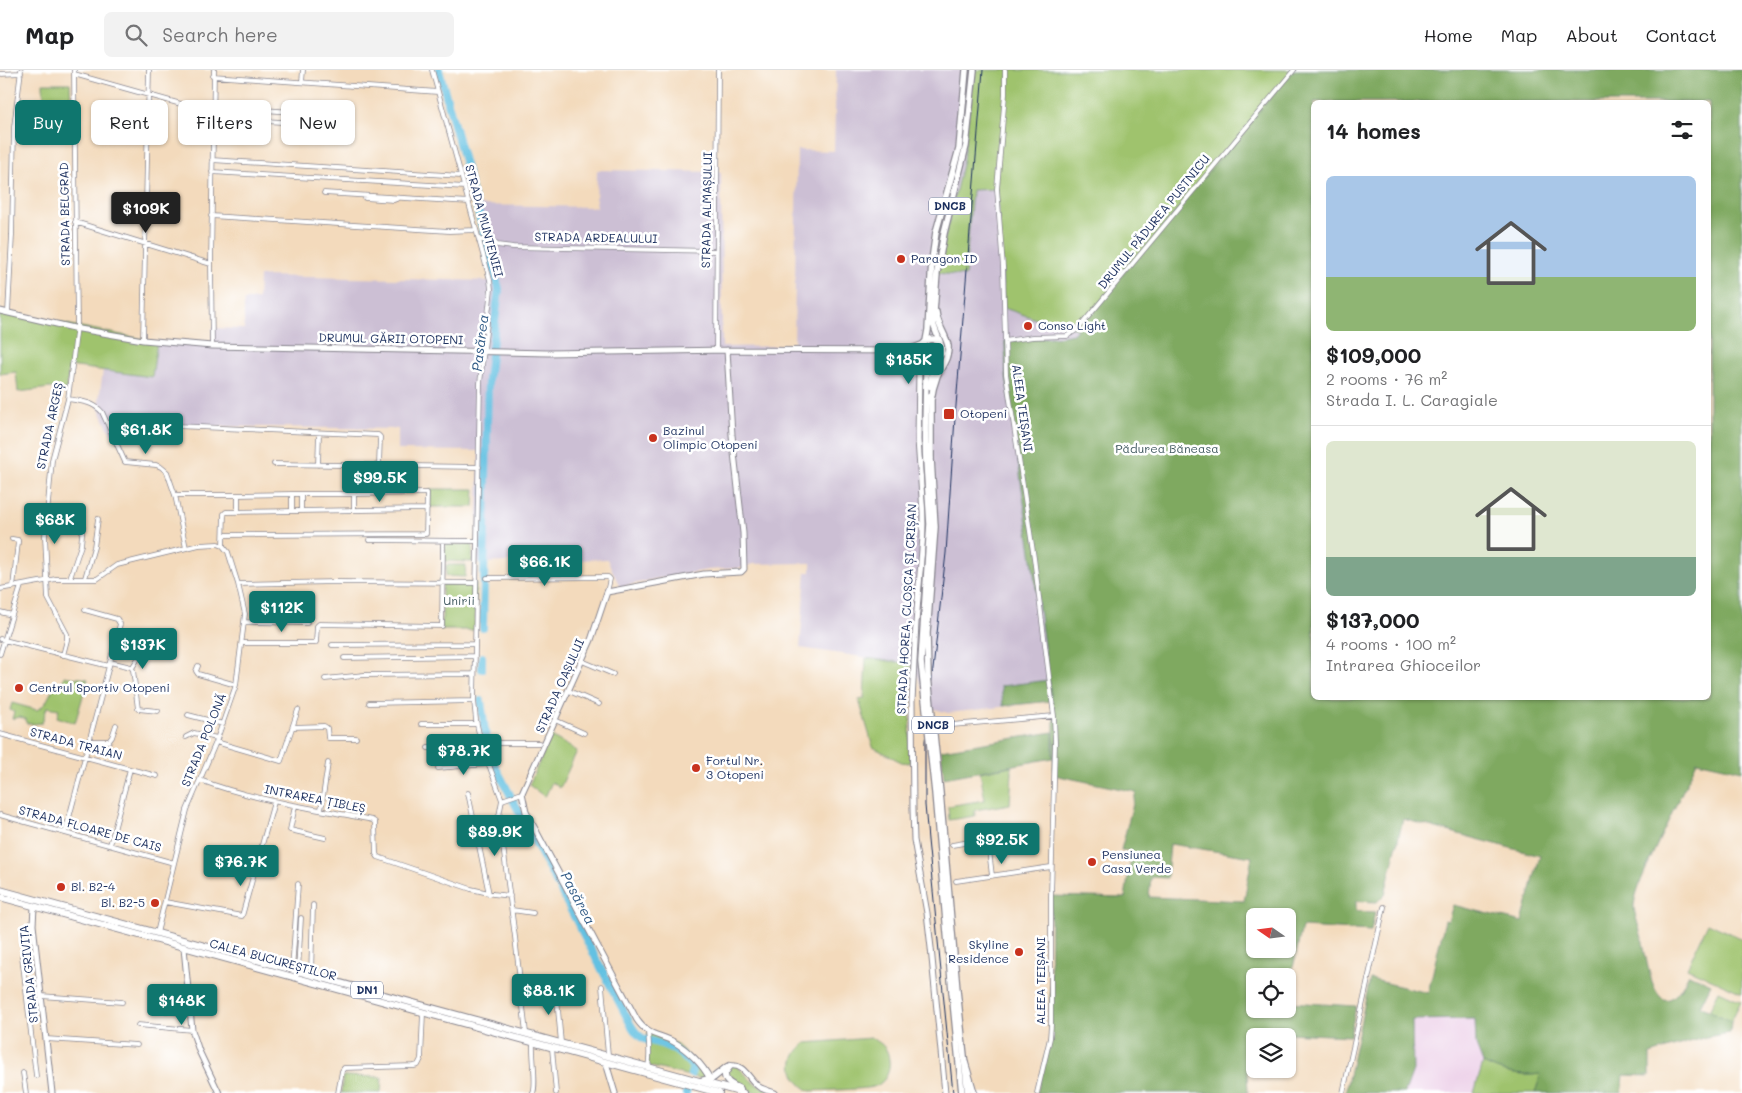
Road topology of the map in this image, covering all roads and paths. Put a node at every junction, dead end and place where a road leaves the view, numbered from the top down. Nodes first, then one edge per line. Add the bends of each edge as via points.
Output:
1 (149, 70) edge
2 (214, 70) edge
3 (303, 70) edge
4 (432, 70) edge
5 (718, 70) edge
6 (966, 70) edge
7 (974, 70) edge
8 (1005, 70) edge
9 (1294, 70) edge
10 (21, 72) edge
11 (74, 72) edge
12 (0, 74) edge
13 (214, 76) junction
14 (302, 82) junction
15 (438, 92) junction
16 (148, 94) junction
17 (213, 100) edge
18 (178, 103) edge
19 (212, 145) edge
20 (212, 160) junction
21 (212, 172) junction
22 (461, 176) junction
23 (465, 187) junction
24 (324, 193) dead end
25 (344, 196) dead end
26 (399, 198) junction
27 (468, 202) junction
28 (211, 216) junction
29 (76, 222) junction
30 (476, 230) junction
31 (480, 240) junction
32 (144, 243) junction
33 (716, 251) junction
34 (210, 264) junction
35 (936, 290) junction
36 (0, 311) edge
37 (8, 313) junction
38 (77, 329) junction
39 (143, 340) junction
40 (1005, 341) junction
41 (940, 342) junction
42 (924, 343) junction
43 (212, 346) junction
44 (716, 350) junction
45 (727, 350) junction
46 (484, 351) junction
47 (905, 352) junction
48 (923, 355) junction
49 (939, 358) junction
50 (68, 398) junction
51 (931, 400) junction
52 (107, 423) junction
53 (319, 432) junction
54 (929, 459) junction
55 (274, 464) dead end
56 (318, 465) junction
57 (380, 465) junction
58 (479, 467) junction
59 (292, 494) junction
60 (301, 494) junction
61 (354, 494) junction
62 (175, 495) junction
63 (238, 495) junction
64 (426, 509) junction
65 (354, 510) junction
66 (292, 511) junction
67 (301, 511) junction
68 (238, 512) junction
69 (98, 519) dead end
70 (83, 524) dead end
71 (224, 536) junction
72 (12, 539) dead end
73 (369, 540) dead end
74 (442, 541) junction
75 (477, 541) junction
76 (222, 546) junction
77 (186, 548) junction
78 (70, 578) junction
79 (85, 578) junction
80 (487, 578) dead end
81 (47, 580) junction
82 (442, 583) junction
83 (476, 583) junction
84 (238, 584) junction
85 (21, 586) junction
86 (13, 588) junction
87 (0, 589) edge
88 (607, 592) junction
89 (85, 610) dead end
90 (0, 612) edge
91 (12, 615) junction
92 (244, 622) junction
93 (307, 623) dead end
94 (2, 640) edge
95 (242, 643) junction
96 (475, 644) junction
97 (332, 645) dead end
98 (0, 654) edge
99 (63, 655) junction
100 (475, 656) junction
101 (344, 658) dead end
102 (137, 660) dead end
103 (582, 661) junction
104 (109, 664) junction
105 (198, 666) dead end
106 (132, 668) junction
107 (474, 674) junction
108 (613, 674) dead end
109 (325, 678) dead end
110 (236, 685) junction
111 (569, 691) junction
112 (474, 700) junction
113 (369, 703) dead end
114 (599, 704) dead end
115 (298, 710) dead end
116 (158, 711) dead end
117 (188, 715) dead end
118 (1054, 716) junction
119 (555, 720) junction
120 (223, 724) junction
121 (421, 724) dead end
122 (476, 724) junction
123 (116, 725) dead end
124 (952, 725) dead end
125 (293, 727) junction
126 (584, 733) dead end
127 (0, 734) edge
128 (186, 736) dead end
129 (356, 738) dead end
130 (217, 740) junction
131 (89, 741) junction
132 (539, 743) dead end
133 (481, 744) junction
134 (428, 748) dead end
135 (84, 757) junction
136 (328, 763) dead end
137 (488, 764) junction
138 (438, 768) dead end
139 (130, 769) junction
140 (157, 776) dead end
141 (200, 780) junction
142 (468, 793) dead end
143 (522, 793) junction
144 (502, 800) junction
145 (274, 802) junction
146 (295, 806) junction
147 (321, 810) junction
148 (0, 815) edge
149 (64, 832) junction
150 (325, 838) dead end
151 (110, 845) junction
152 (952, 845) dead end
153 (174, 863) junction
154 (1051, 867) junction
155 (992, 876) junction
156 (956, 881) dead end
157 (298, 884) dead end
158 (0, 890) edge
159 (489, 894) junction
160 (510, 896) junction
161 (0, 897) edge
162 (165, 902) junction
163 (313, 905) dead end
164 (34, 907) junction
165 (1384, 907) dead end
166 (512, 910) junction
167 (533, 913) dead end
168 (301, 918) dead end
169 (157, 933) junction
170 (184, 948) junction
171 (36, 951) junction
172 (295, 971) junction
173 (311, 975) junction
174 (602, 986) dead end
175 (556, 988) dead end
176 (955, 990) junction
177 (41, 996) junction
178 (122, 1002) dead end
179 (151, 1010) dead end
180 (190, 1013) junction
181 (423, 1013) junction
182 (138, 1025) dead end
183 (192, 1030) junction
184 (526, 1033) junction
185 (648, 1035) junction
186 (46, 1039) junction
187 (533, 1043) junction
188 (561, 1043) junction
189 (136, 1045) dead end
190 (552, 1048) junction
191 (608, 1055) junction
192 (606, 1063) junction
193 (965, 1063) junction
194 (648, 1066) junction
195 (730, 1066) junction
196 (23, 1073) dead end
197 (36, 1076) dead end
198 (710, 1079) junction
199 (697, 1084) junction
200 (716, 1092) edge
201 (26, 1093) edge
202 (52, 1093) edge
203 (219, 1093) edge
204 (338, 1093) edge
205 (533, 1093) edge
206 (556, 1093) edge
207 (615, 1093) edge
208 (706, 1093) edge
209 (743, 1093) edge
210 (748, 1093) edge
211 (775, 1093) edge
212 (945, 1093) edge
213 (962, 1093) edge
214 (968, 1093) edge
215 (974, 1093) edge
216 (1037, 1093) edge
217 (1343, 1093) edge

1 - 16 street
2 - 13 street
3 - 14 street
4 - 15 street, STRADA MUNTENIEI
5 - 33 street, STRADA ALMAȘULUI
6 - 42 main road, DNCB via 958,149 933,253 928,330
7 - 35 main road, DNCB via 966,146 944,232
8 - 40 street, ALEEA TEIȘANI via 1006,94 997,189
9 - 40 street, DRUMUL PĂDUREA PUSTNICU via 1078,329 1067,336
10 - 12 street
10 - 37 street via 14,127
11 - 16 street
11 - 29 street, STRADA BELGRAD
13 - 14 street
13 - 17 street
14 - 15 street
15 - 22 street, STRADA MUNTENIEI
16 - 18 street
16 - 32 street
19 - 20 street
20 - 21 street
20 - 22 street
21 - 23 street
21 - 28 street
22 - 23 street, STRADA MUNTENIEI
23 - 27 street, STRADA MUNTENIEI
24 - 26 street
25 - 26 street
26 - 27 street
27 - 30 street, STRADA MUNTENIEI
28 - 30 street
28 - 34 street
29 - 32 street
29 - 38 street, STRADA BELGRAD
30 - 31 street, STRADA MUNTENIEI
31 - 33 street, STRADA ARDEALULUI via 490,238 502,246
31 - 46 street, STRADA MUNTENIEI via 491,289
32 - 34 street
32 - 39 street
33 - 44 street, STRADA ALMAȘULUI
34 - 43 street
35 - 41 main road, DNCB via 933,324
35 - 51 main road via 936,317 948,350
36 - 37 street, DRUMUL GĂRII OTOPENI
37 - 38 street, DRUMUL GĂRII OTOPENI
38 - 39 street, DRUMUL GĂRII OTOPENI
38 - 50 street, STRADA ARGEȘ
39 - 43 street, DRUMUL GĂRII OTOPENI
40 - 118 street, ALEEA TEIȘANI via 1006,374
41 - 42 main road via 934,339
41 - 49 main road, DNCB via 943,350
42 - 47 street, DRUMUL GĂRII OTOPENI
42 - 48 main road, DNCB
43 - 46 street, DRUMUL GĂRII OTOPENI
44 - 45 street, DRUMUL GĂRII OTOPENI
44 - 46 street, DRUMUL GĂRII OTOPENI
45 - 47 street, DRUMUL GĂRII OTOPENI
45 - 88 street via 744,569
46 - 58 street, STRADA MUNTENIEI via 480,383
47 - 48 street, DRUMUL GĂRII OTOPENI
48 - 49 main road via 930,360
48 - 54 main road, STRADA HOREA, CLOȘCA ȘI CRIȘAN / DNCB via 926,367 924,427
48 - 212 street, STRADA HOREA, CLOȘCA ȘI CRIȘAN via 919,368 918,418 923,537 912,701 913,809
49 - 51 main road, STRADA HOREA, CLOȘCA ȘI CRIȘAN / DNCB via 932,373
50 - 52 street via 93,404
50 - 81 street, STRADA ARGEȘ via 50,474 45,536
51 - 54 main road, STRADA HOREA, CLOȘCA ȘI CRIȘAN / DNCB
52 - 53 street
52 - 62 street via 122,460 128,464 156,465 164,469
53 - 56 street
53 - 57 street via 379,435
54 - 176 main road, STRADA HOREA, CLOȘCA ȘI CRIȘAN / DNCB, bridge via 930,536 922,662
55 - 56 street
56 - 57 street
57 - 58 street
58 - 75 street, STRADA MUNTENIEI
59 - 60 street
59 - 63 street
59 - 66 street
60 - 61 street
60 - 67 street
61 - 64 street via 426,493
61 - 65 street
62 - 63 street
62 - 77 street
63 - 68 street
64 - 65 street
64 - 71 street via 426,534
65 - 67 street
66 - 67 street
66 - 68 street
68 - 71 street via 224,512
69 - 79 street
70 - 78 street via 81,545
71 - 76 street
72 - 86 street via 18,540
73 - 74 street
74 - 75 street
74 - 82 street
75 - 83 street, STRADA MUNTENIEI
76 - 77 street via 205,544
76 - 84 street, STRADA POLONĂ via 230,556
77 - 79 street via 117,565 101,577
78 - 79 street
78 - 81 street
80 - 88 street via 608,577
81 - 85 street
81 - 99 street, STRADA ARGEȘ via 48,598 67,634
82 - 83 street
82 - 84 street
82 - 95 street via 442,626 319,624 315,643
83 - 96 street, STRADA MUNTENIEI
84 - 92 street, STRADA POLONĂ
85 - 86 street
85 - 91 street
86 - 87 street
88 - 103 street, STRADA OAȘULUI
89 - 104 street via 120,622
90 - 91 street
91 - 94 street
92 - 93 street
92 - 95 street, STRADA POLONĂ
94 - 98 street
94 - 99 street
95 - 110 street, STRADA POLONĂ
96 - 97 street
96 - 100 street, STRADA MUNTENIEI
99 - 104 street
100 - 101 street
100 - 107 street, STRADA MUNTENIEI
102 - 106 street
103 - 108 street
103 - 111 street, STRADA OAȘULUI
104 - 106 street
104 - 131 street
105 - 110 street via 198,674
106 - 116 street via 138,709
107 - 109 street
107 - 112 street, STRADA MUNTENIEI
110 - 120 street, STRADA POLONĂ
111 - 114 street
111 - 119 street, STRADA OAȘULUI
112 - 113 street
112 - 122 street, STRADA MUNTENIEI
115 - 125 street
117 - 120 street
118 - 124 street
118 - 154 street, ALEEA TEIȘANI
119 - 126 street
119 - 143 street, STRADA OAȘULUI
120 - 130 street, STRADA POLONĂ
121 - 122 street
122 - 133 street, STRADA MUNTENIEI
123 - 131 street via 109,741
125 - 129 street via 324,726 328,738
125 - 130 street via 280,761
127 - 135 street, STRADA TRAIAN
128 - 130 street via 194,733
130 - 141 street, STRADA POLONĂ
131 - 135 street
132 - 133 street
133 - 134 street
133 - 137 street, STRADA MUNTENIEI
135 - 139 street, STRADA TRAIAN
135 - 149 street
136 - 147 street
137 - 138 street
137 - 144 street, STRADA MUNTENIEI
139 - 140 street
139 - 151 street, STRADA TRAIAN
141 - 145 street, INTRAREA ȚIBLEȘ
141 - 153 street, STRADA POLONĂ via 187,810
142 - 159 street
143 - 144 street
143 - 185 street via 526,812 633,1013
144 - 160 street via 499,812
145 - 146 street, INTRAREA ȚIBLEȘ
145 - 162 street via 242,916
146 - 147 street, INTRAREA ȚIBLEȘ
146 - 150 street via 290,830
147 - 159 street, INTRAREA ȚIBLEȘ via 374,820 378,857
148 - 149 street, STRADA FLOARE DE CAIS
149 - 151 street, STRADA FLOARE DE CAIS
151 - 153 street, STRADA FLOARE DE CAIS
152 - 155 street via 988,841
153 - 162 street, STRADA POLONĂ
154 - 155 street
154 - 216 street, ALEEA TEIȘANI via 1051,1025
155 - 156 street
157 - 172 street
158 - 169 highway, CALEA BUCUREȘTILOR / DN1
159 - 160 street, INTRAREA ȚIBLEȘ
160 - 166 street
161 - 164 highway, CALEA BUCUREȘTILOR / DN1
162 - 169 street, STRADA POLONĂ
163 - 173 street
164 - 170 highway, CALEA BUCUREȘTILOR / DN1
164 - 171 street, STRADA GRIVIȚA
165 - 217 street
166 - 167 street
166 - 184 street
168 - 172 street
169 - 172 highway, CALEA BUCUREȘTILOR / DN1
170 - 180 street
170 - 181 highway, CALEA BUCUREȘTILOR / DN1
171 - 177 street, STRADA GRIVIȚA
171 - 197 street via 22,956
172 - 173 highway, CALEA BUCUREȘTILOR / DN1
173 - 184 highway, CALEA BUCUREȘTILOR / DN1
174 - 191 street
175 - 188 street
176 - 193 main road, STRADA HOREA, CLOȘCA ȘI CRIȘAN / DNCB
176 - 213 main road, STRADA HOREA, CLOȘCA ȘI CRIȘAN / DNCB
177 - 178 street
177 - 186 street, STRADA GRIVIȚA
179 - 180 street
180 - 183 street
181 - 187 highway, CALEA BUCUREȘTILOR / DN1
181 - 204 street via 421,1060 418,1064 344,1068
182 - 183 street
183 - 203 street
184 - 188 highway, CALEA BUCUREȘTILOR / DN1
185 - 194 street
185 - 198 street via 675,1043 702,1066
186 - 189 street, STRADA GRIVIȚA
186 - 202 street, STRADA GRIVIȚA
187 - 190 highway, CALEA BUCUREȘTILOR / DN1
187 - 205 street
188 - 191 highway, CALEA BUCUREȘTILOR / DN1
190 - 192 highway, CALEA BUCUREȘTILOR / DN1
190 - 206 street
191 - 194 highway, CALEA BUCUREȘTILOR / DN1
192 - 199 highway, CALEA BUCUREȘTILOR / DN1
192 - 207 street
193 - 214 main road, DNCB
193 - 215 highway
194 - 199 highway, CALEA BUCUREȘTILOR / DN1
195 - 198 highway
195 - 210 highway via 725,1075 727,1081
195 - 211 street via 740,1068 759,1087
196 - 201 street
198 - 199 highway
199 - 200 highway, CALEA BUCUREȘTILOR / DN1
199 - 208 highway
199 - 209 highway, DN1

